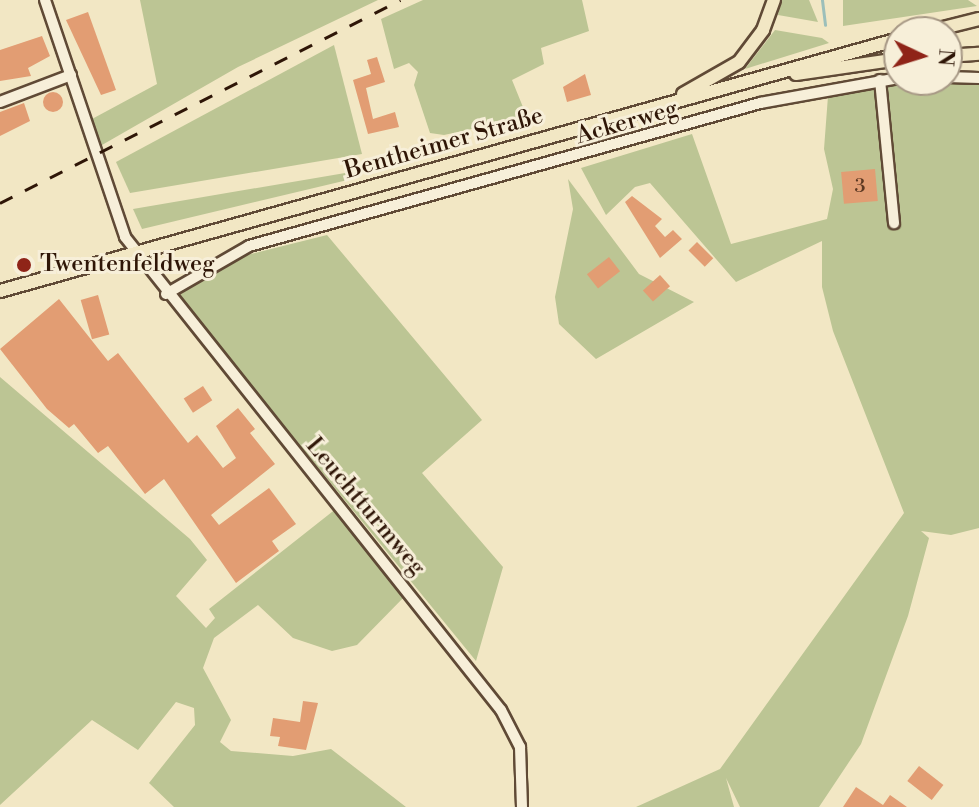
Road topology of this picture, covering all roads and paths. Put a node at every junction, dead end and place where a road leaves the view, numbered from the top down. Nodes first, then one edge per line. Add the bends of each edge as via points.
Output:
1 (45, 0) edge
2 (772, 5) edge
3 (883, 44) edge
4 (883, 62) edge
5 (71, 75) junction
6 (880, 80) junction
7 (883, 80) edge
8 (731, 88) junction
9 (0, 102) edge
10 (639, 111) junction
11 (894, 223) dead end
12 (133, 250) junction
13 (0, 291) edge
14 (166, 294) junction
15 (522, 807) edge

1 - 5 street
2 - 10 main road via 763,30 723,74
3 - 8 main road, Bentheimer Straße
4 - 8 main road
5 - 9 street
5 - 12 street
6 - 7 street, Ackerweg
6 - 11 street
6 - 14 street, Ackerweg via 760,103 249,246
8 - 10 main road, Bentheimer Straße
10 - 12 main road, Bentheimer Straße
12 - 13 main road, Bentheimer Straße
12 - 14 street, Leuchtturmweg
14 - 15 street, Leuchtturmweg via 501,710 520,747

